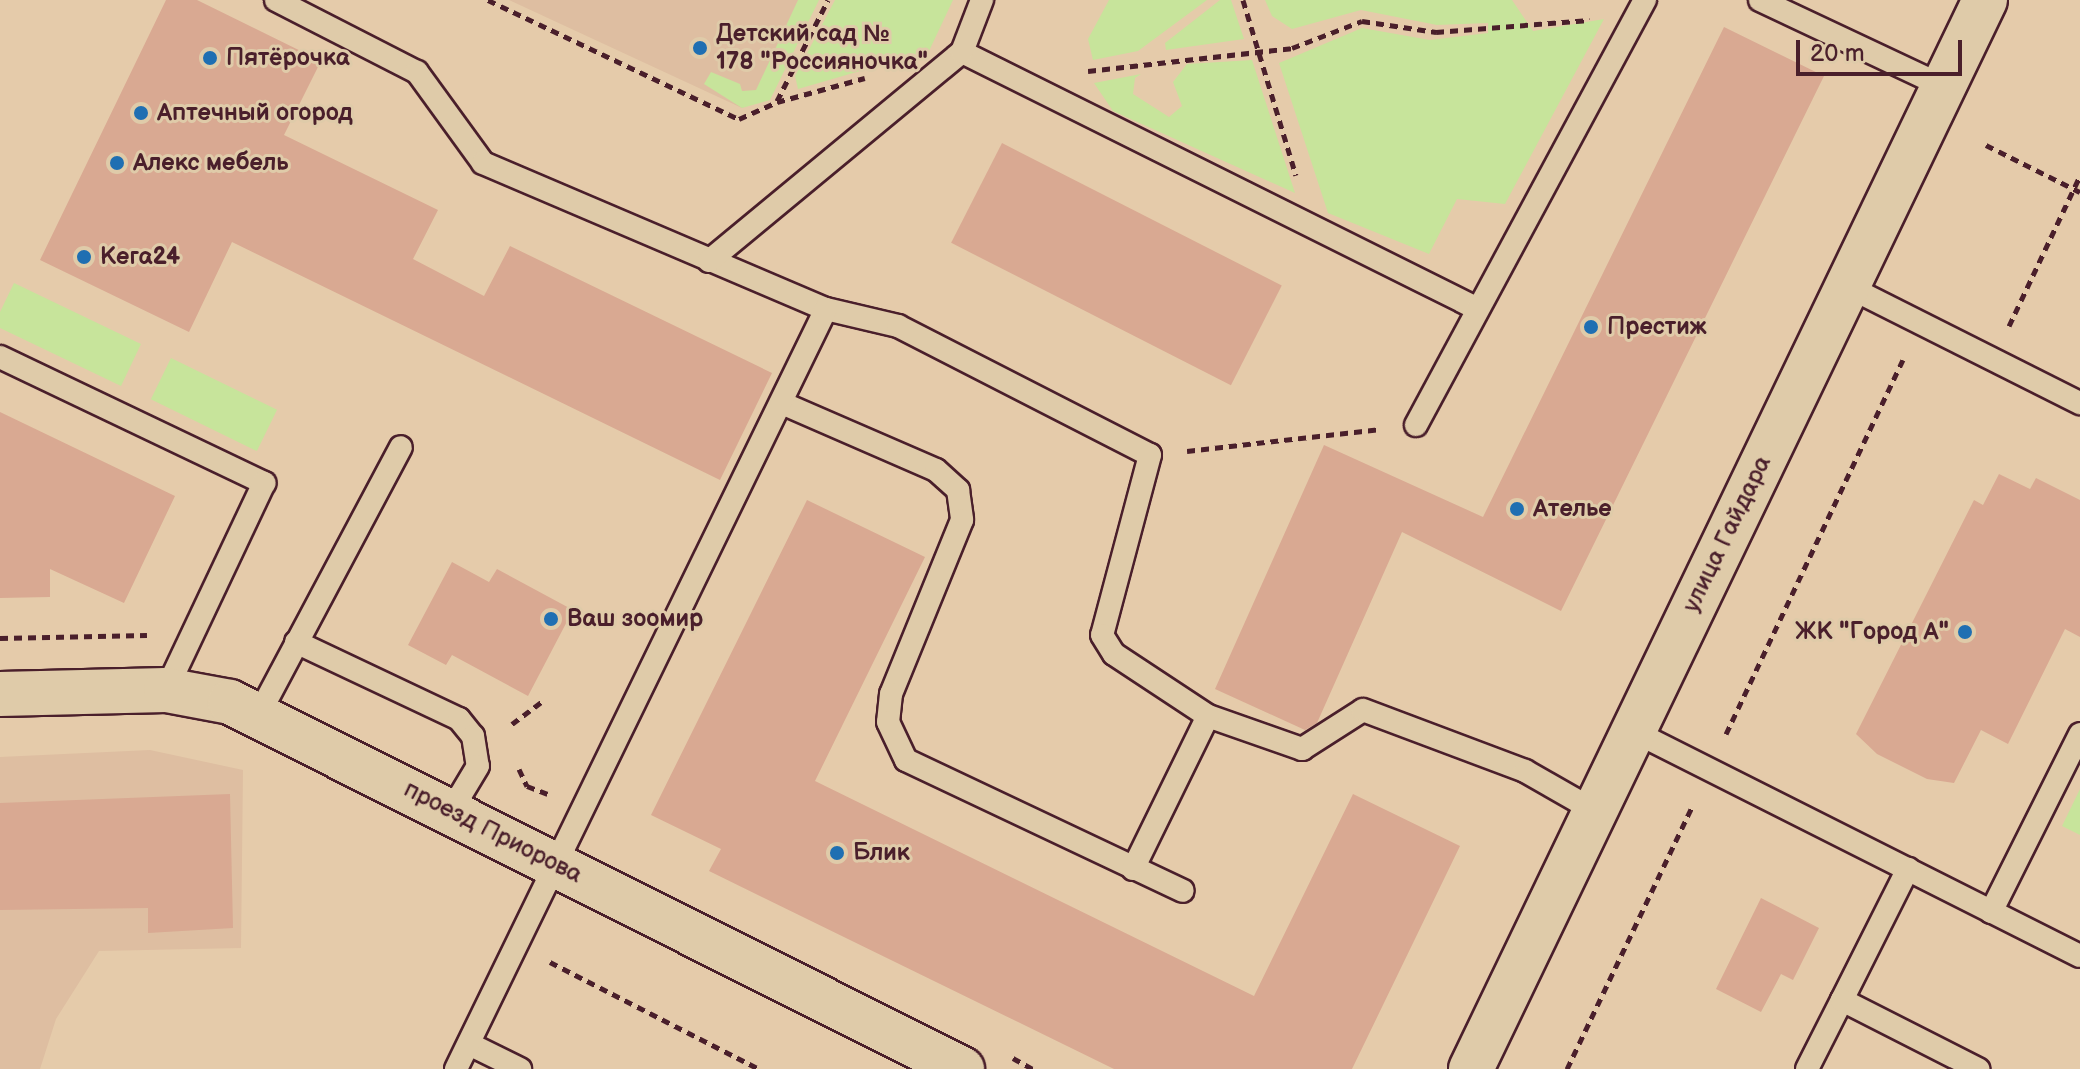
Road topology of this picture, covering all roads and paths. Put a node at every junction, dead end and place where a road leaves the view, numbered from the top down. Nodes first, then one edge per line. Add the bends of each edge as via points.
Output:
1 (276, 0) edge
2 (488, 0) edge
3 (828, 0) edge
4 (982, 0) edge
5 (1243, 0) edge
6 (1760, 0) edge
7 (1985, 0) edge
8 (1640, 8) edge
9 (962, 52) junction
10 (1262, 53) junction
11 (869, 77) dead end
12 (1943, 86) junction
13 (1034, 88) junction
14 (777, 102) junction
15 (1986, 145) dead end
16 (2080, 176) edge
17 (2077, 190) edge
18 (1311, 226) junction
19 (709, 261) junction
20 (1847, 286) junction
21 (826, 309) junction
22 (1478, 309) junction
23 (1920, 323) junction
24 (0, 357) edge
25 (1993, 359) junction
26 (2080, 403) edge
27 (784, 404) junction
28 (1416, 425) joint
29 (401, 447) dead end
30 (1150, 455) junction
31 (192, 634) junction
32 (0, 638) edge
33 (296, 642) junction
34 (166, 690) junction
35 (0, 694) edge
36 (259, 714) junction
37 (1208, 716) junction
38 (1633, 731) junction
39 (2080, 734) edge
40 (1709, 769) junction
41 (451, 811) junction
42 (1595, 811) junction
43 (553, 862) junction
44 (1133, 869) junction
45 (1908, 869) junction
46 (1183, 891) dead end
47 (1991, 912) junction
48 (519, 946) junction
49 (2080, 956) edge
50 (1842, 1000) junction
51 (469, 1044) junction
52 (456, 1069) edge
53 (520, 1069) edge
54 (759, 1069) edge
55 (962, 1069) edge
56 (1471, 1069) edge
57 (1567, 1069) edge
58 (1807, 1069) edge
59 (1978, 1069) edge

1 - 19 lane via 417,72 483,163
2 - 14 path via 739,119
3 - 14 path
4 - 9 lane
5 - 10 path
6 - 12 lane
7 - 12 street, улица Гайдара
8 - 10 path via 1436,32 1362,21 1292,48
8 - 22 lane
9 - 13 lane
9 - 19 lane
10 - 13 path via 1098,68
10 - 18 path
11 - 14 path
12 - 20 street, улица Гайдара
13 - 18 lane
15 - 17 path
16 - 17 path
17 - 25 path
18 - 22 lane
19 - 21 lane
20 - 23 lane
20 - 38 street, улица Гайдара
21 - 27 lane
21 - 30 lane via 898,326
22 - 28 lane
23 - 25 lane
23 - 40 path
24 - 31 lane via 264,483
25 - 26 lane
27 - 43 lane
27 - 44 lane via 936,470 958,490 962,520 891,694 888,722 906,760
28 - 30 path
29 - 33 lane
30 - 37 lane via 1102,635 1114,654
31 - 32 path
31 - 34 lane
33 - 36 lane
33 - 41 lane via 459,719 473,736 478,766
34 - 35 street, проезд Приорова
34 - 36 street, проезд Приорова via 230,702
36 - 41 street, проезд Приорова
37 - 42 lane via 1302,749 1363,710 1525,771
37 - 44 lane
38 - 40 lane
38 - 42 street, улица Гайдара
39 - 47 lane
40 - 45 lane
40 - 57 path
41 - 43 street, проезд Приорова
42 - 56 street, улица Гайдара
43 - 48 lane
43 - 55 street, проезд Приорова
44 - 46 lane
45 - 47 lane
45 - 50 lane
47 - 49 lane
48 - 51 lane
48 - 54 path
50 - 58 lane
50 - 59 lane
51 - 52 lane
51 - 53 lane

